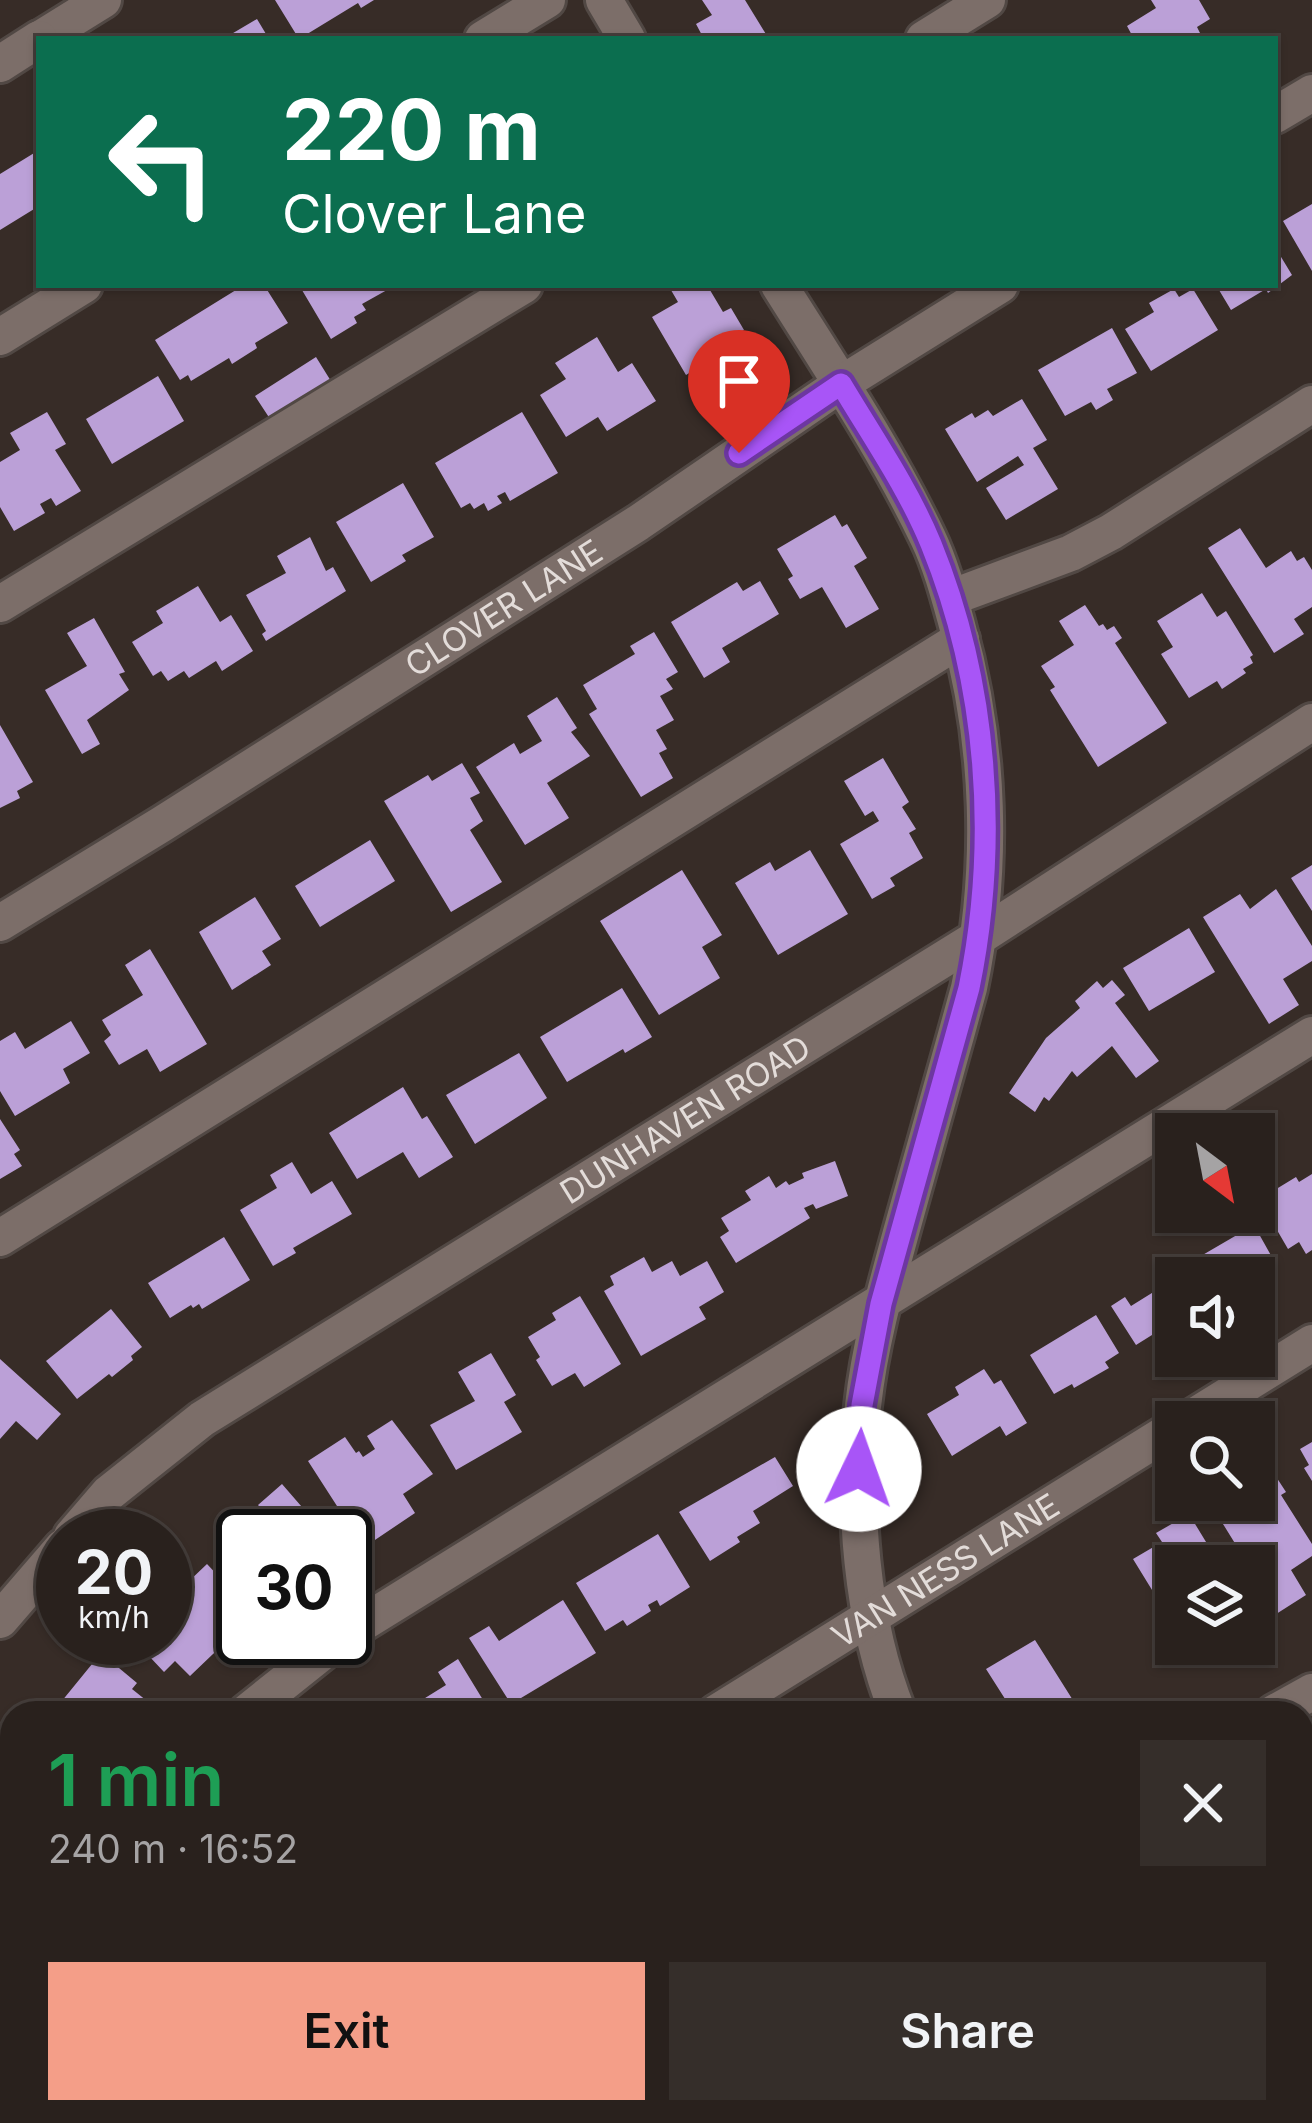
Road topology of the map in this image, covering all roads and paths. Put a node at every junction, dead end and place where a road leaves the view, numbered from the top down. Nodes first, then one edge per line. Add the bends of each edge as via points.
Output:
1 (103, 0) edge
2 (547, 0) edge
3 (604, 0) edge
4 (987, 0) edge
5 (44, 36) edge
6 (488, 36) edge
7 (625, 36) edge
8 (929, 36) edge
9 (36, 41) edge
10 (0, 64) edge
11 (1312, 93) edge
12 (1278, 114) edge
13 (79, 288) edge
14 (519, 288) edge
15 (780, 288) edge
16 (995, 288) edge
17 (0, 337) edge
18 (841, 384) junction
19 (1312, 404) edge
20 (950, 598) junction
21 (0, 604) edge
22 (961, 639) junction
23 (1312, 722) edge
24 (0, 922) edge
25 (980, 937) junction
26 (1312, 1035) edge
27 (0, 1238) edge
28 (881, 1304) junction
29 (1312, 1342) edge
30 (1218, 1401) edge
31 (1155, 1440) edge
32 (95, 1509) edge
33 (36, 1578) edge
34 (372, 1618) edge
35 (869, 1618) junction
36 (0, 1620) edge
37 (306, 1665) edge
38 (261, 1701) edge
39 (735, 1701) edge
40 (894, 1701) edge

1 - 5 street
2 - 6 street
3 - 7 street
4 - 8 street
9 - 10 street
11 - 12 street
13 - 17 street
14 - 21 street
15 - 18 street
16 - 18 street, CLOVER LANE
18 - 20 street via 896,474
18 - 24 street, CLOVER LANE via 638,523
19 - 20 street via 1112,532
20 - 22 street
22 - 25 street via 984,766
22 - 27 street
23 - 25 street, DUNHAVEN ROAD
25 - 28 street
25 - 32 street, DUNHAVEN ROAD via 202,1420
26 - 28 street
28 - 34 street
28 - 35 street via 859,1469
29 - 30 street
31 - 35 street, VAN NESS LANE
33 - 36 street
35 - 39 street, VAN NESS LANE
35 - 40 street
37 - 38 street

